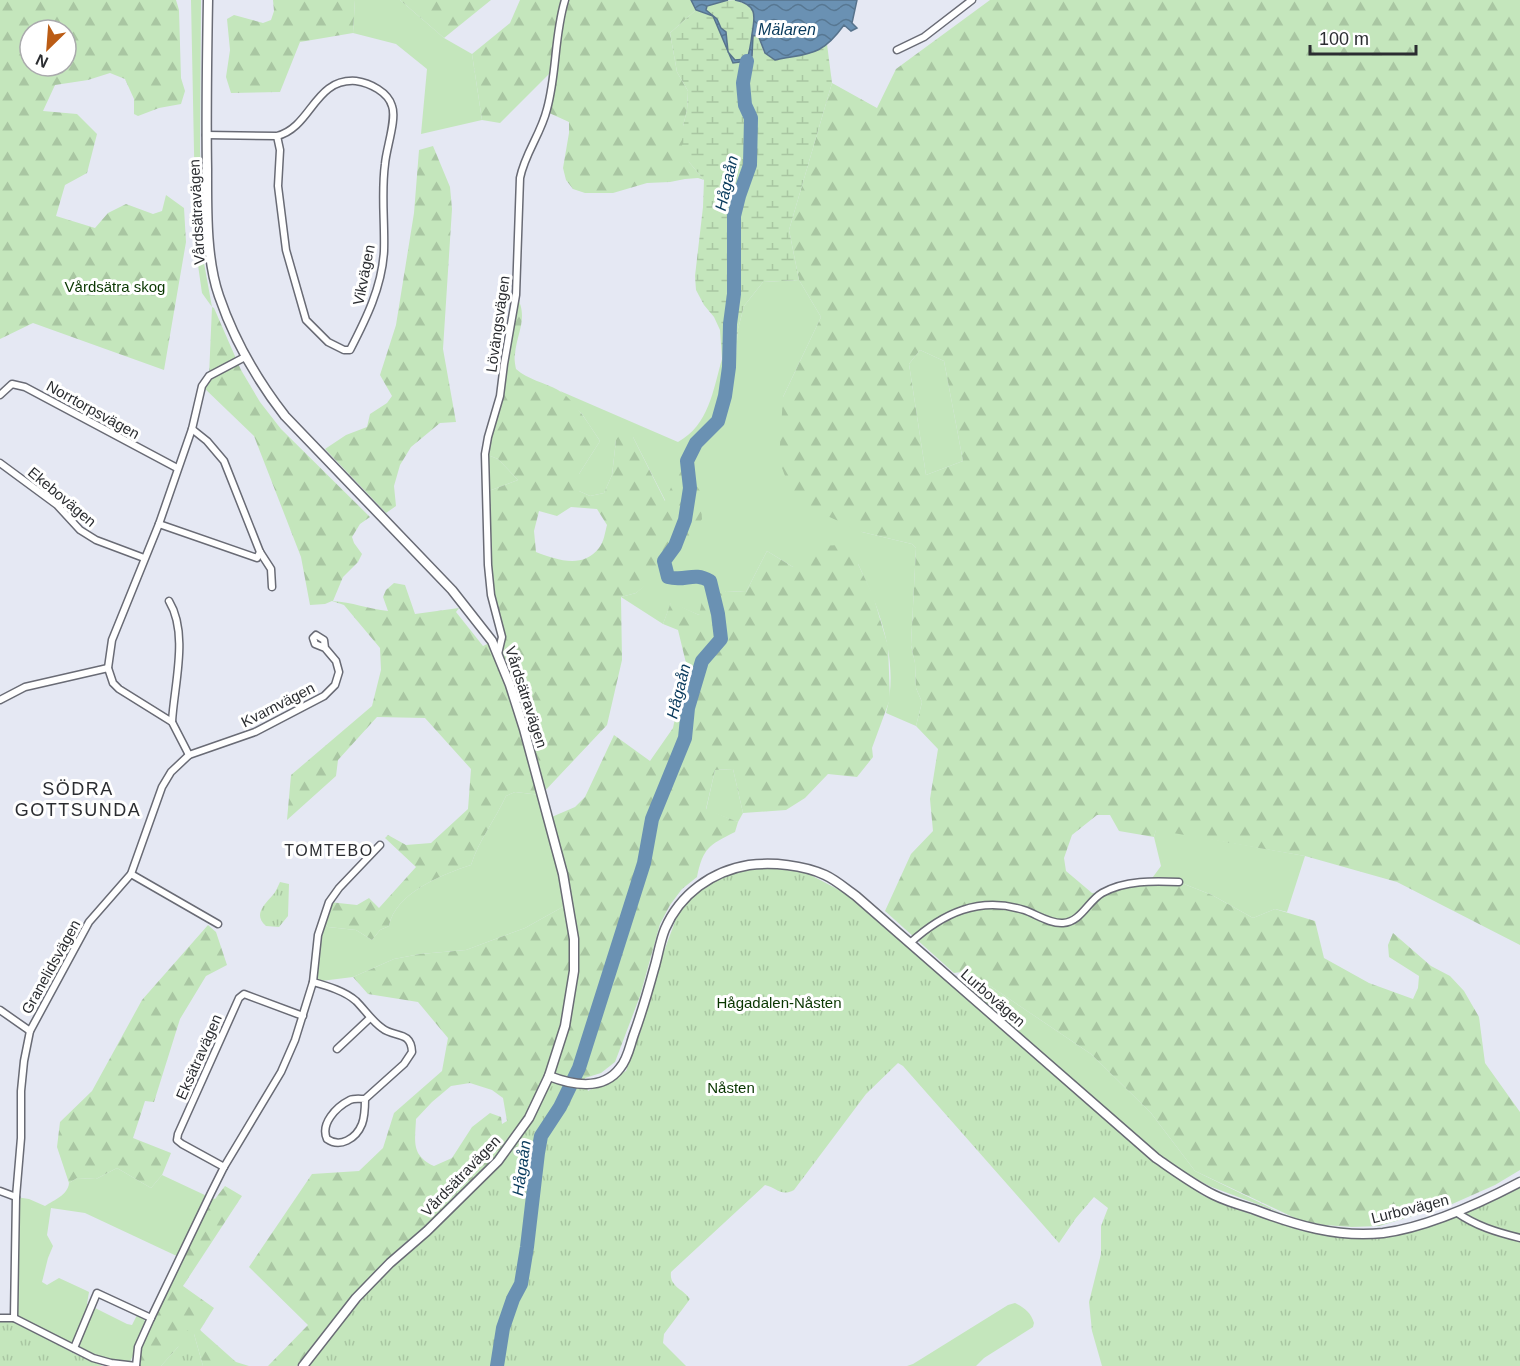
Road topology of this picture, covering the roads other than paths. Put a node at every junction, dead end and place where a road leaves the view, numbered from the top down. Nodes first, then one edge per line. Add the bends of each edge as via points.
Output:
1 (208, 0) edge
2 (565, 0) edge
3 (972, 0) edge
4 (897, 50) dead end
5 (206, 135) junction
6 (277, 136) junction
7 (245, 357) junction
8 (0, 395) edge
9 (192, 429) junction
10 (0, 463) edge
11 (177, 468) junction
12 (159, 524) junction
13 (260, 552) junction
14 (144, 558) junction
15 (272, 587) dead end
16 (169, 601) dead end
17 (325, 648) dead end
18 (498, 654) junction
19 (108, 668) junction
20 (0, 700) edge
21 (172, 722) junction
22 (189, 755) junction
23 (380, 845) dead end
24 (131, 874) junction
25 (1179, 882) dead end
26 (218, 924) dead end
27 (910, 943) junction
28 (313, 981) junction
29 (0, 1010) edge
30 (303, 1016) junction
31 (370, 1018) junction
32 (30, 1031) junction
33 (337, 1049) dead end
34 (549, 1076) junction
35 (365, 1099) junction
36 (224, 1167) junction
37 (1520, 1182) edge
38 (0, 1191) edge
39 (16, 1197) junction
40 (1456, 1212) junction
41 (1520, 1238) edge
42 (0, 1318) edge
43 (14, 1318) junction
44 (151, 1318) junction
45 (74, 1348) junction
46 (136, 1366) edge
47 (303, 1366) edge

1 - 5 street, Vårdsätravägen
2 - 18 street, Lövängsvägen via 547,112 522,165 516,295 500,396 485,454 488,565 502,637
3 - 4 street via 924,37
5 - 6 street
5 - 7 street, Vårdsätravägen via 213,269 219,295
6 - 6 street, Vikvägen via 287,134 325,90 342,82 362,82 375,88 393,106 384,165 384,254 369,315 350,350 328,342 306,320 286,250
7 - 9 street via 209,376 202,386
7 - 18 street, Vårdsätravägen via 285,416 452,590
8 - 11 street, Norrtorpsvägen via 12,384 25,387
9 - 11 street
9 - 13 street via 224,460
10 - 14 street, Ekebovägen via 57,505 80,530
11 - 12 street
12 - 13 street via 257,558
12 - 14 street
13 - 15 street via 271,569
14 - 19 street via 115,628
16 - 21 street via 175,611 179,644
17 - 22 street, Kvarnvägen via 339,672 335,686 324,696 255,732
18 - 34 street, Vårdsätravägen via 524,729 563,874 574,939 570,1001
19 - 20 street via 25,687
19 - 21 street via 119,689
21 - 22 street
22 - 24 street, Granelidsvägen via 162,787
23 - 28 street via 329,902 318,935
24 - 26 street
24 - 32 street, Granelidsvägen via 89,922
25 - 27 street via 1150,881 1103,892 1075,920 1062,924 1004,906 962,909 928,927
27 - 34 street, Lurbovägen via 825,875 760,864 722,872 688,895 665,929 621,1067 606,1078 581,1085
27 - 40 street, Lurbovägen via 1156,1158 1216,1196 1304,1227 1357,1234 1384,1233
28 - 30 street
28 - 31 street via 354,999
29 - 32 street
30 - 36 street via 281,1072
30 - 36 street, Eksätravägen via 244,994 239,998 177,1140
31 - 33 street
31 - 35 street via 386,1032 405,1037 412,1052
32 - 39 street, Granelidsvägen via 23,1067
34 - 47 street, Vårdsätravägen via 529,1118 498,1161 362,1292
35 - 35 street via 359,1130 344,1142 327,1139 324,1128 330,1118 351,1100
36 - 44 street
37 - 40 street, Lurbovägen
38 - 39 street
39 - 43 street, Granelidsvägen
40 - 41 street via 1488,1230
42 - 43 street
43 - 45 street
44 - 45 street via 97,1293
44 - 46 street via 138,1347
45 - 46 street via 93,1358

